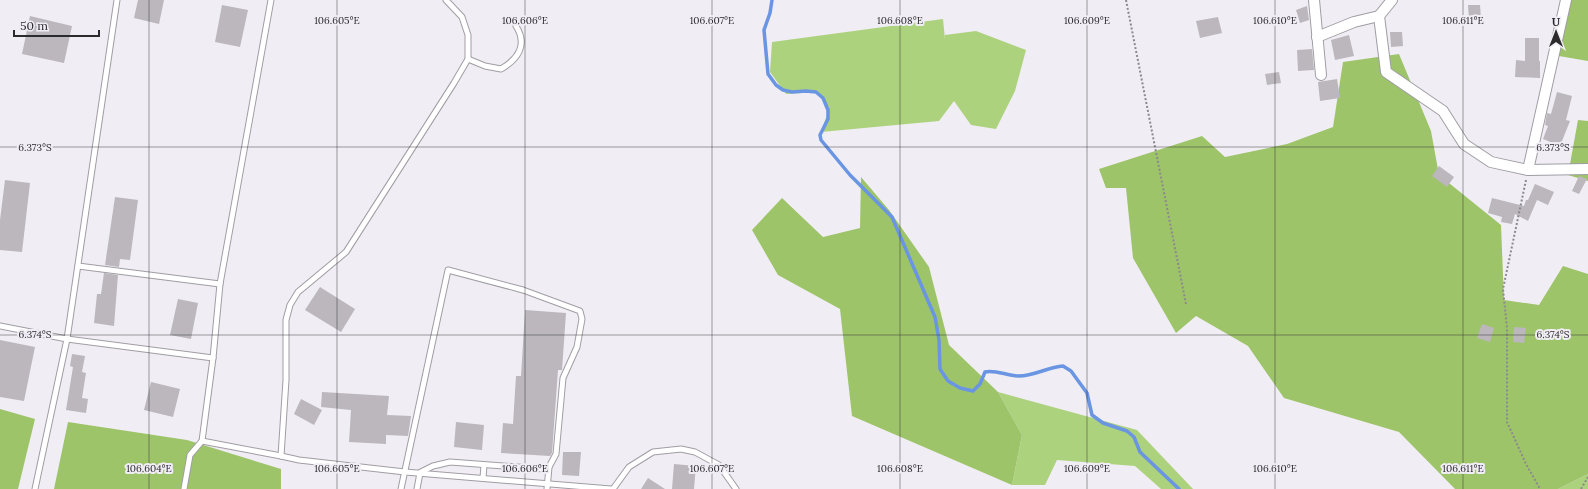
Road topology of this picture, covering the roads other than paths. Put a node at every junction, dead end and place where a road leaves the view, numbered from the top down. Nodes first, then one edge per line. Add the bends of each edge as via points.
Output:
1 (117, 0) edge
2 (271, 0) edge
3 (446, 0) edge
4 (1314, 0) edge
5 (1392, 0) edge
6 (1566, 0) edge
7 (1379, 16) junction
8 (516, 26) dead end
9 (1317, 37) junction
10 (468, 59) junction
11 (1321, 75) dead end
12 (1588, 169) edge
13 (1528, 170) junction
14 (78, 266) junction
15 (220, 284) junction
16 (0, 326) edge
17 (67, 339) junction
18 (213, 358) junction
19 (202, 441) junction
20 (281, 456) junction
21 (484, 465) junction
22 (549, 467) junction
23 (405, 472) junction
24 (420, 473) junction
25 (483, 478) junction
26 (548, 483) junction
27 (35, 489) edge
28 (184, 489) edge
29 (401, 489) edge
30 (417, 489) edge
31 (547, 489) edge
32 (612, 489) edge
33 (736, 489) edge

1 - 14 lane
2 - 15 lane
3 - 10 lane via 462,17 468,36
4 - 9 street
5 - 7 street
6 - 13 street
7 - 9 street via 1354,22
7 - 13 street via 1386,72 1443,111 1464,144 1491,162
8 - 10 lane via 521,34 522,44 518,54 509,64 501,69
9 - 11 street
10 - 20 lane via 346,252 298,292 290,305 286,320 286,380
12 - 13 street
14 - 15 lane
14 - 17 lane
15 - 18 lane
16 - 17 lane
17 - 18 lane
17 - 27 lane
18 - 19 lane
19 - 20 lane
19 - 28 lane via 190,454
20 - 23 lane
21 - 22 lane via 544,469
21 - 24 lane via 450,462 433,466
21 - 25 lane
22 - 23 lane via 556,454 563,378 578,348 582,319 580,311 523,290 448,270
22 - 26 lane
23 - 24 lane
23 - 29 lane
24 - 25 lane
24 - 30 lane
25 - 26 lane
26 - 31 lane
26 - 32 lane
32 - 33 lane via 629,466 653,452 681,449 695,452 719,465

